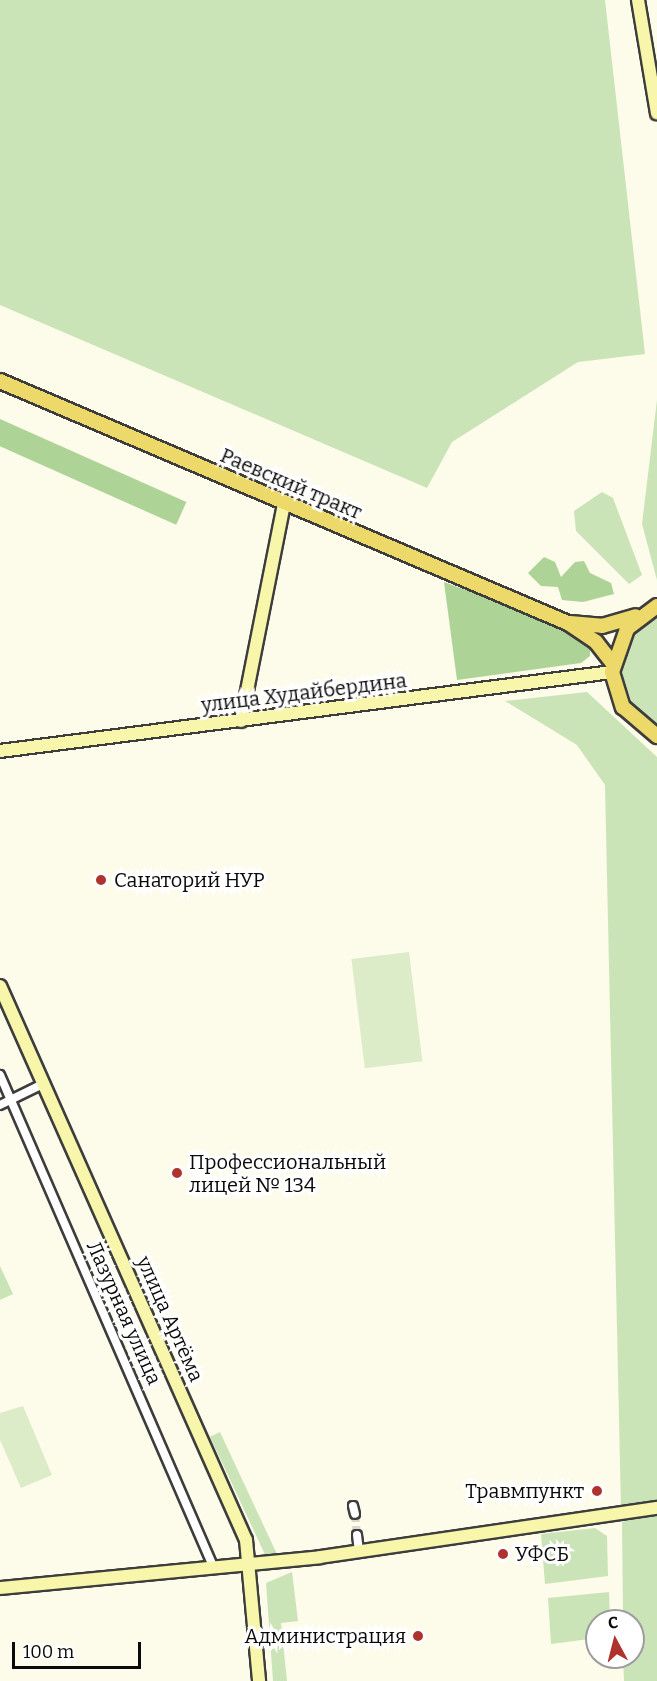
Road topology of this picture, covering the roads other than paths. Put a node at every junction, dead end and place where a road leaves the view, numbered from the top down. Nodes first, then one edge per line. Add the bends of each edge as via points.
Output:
1 (638, 0) edge
2 (657, 113) edge
3 (0, 381) edge
4 (284, 503) junction
5 (657, 606) edge
6 (642, 614) junction
7 (568, 622) junction
8 (612, 668) junction
9 (241, 721) junction
10 (657, 736) edge
11 (0, 751) edge
12 (0, 986) edge
13 (0, 1075) edge
14 (43, 1084) junction
15 (11, 1100) junction
16 (0, 1105) edge
17 (657, 1508) edge
18 (357, 1535) tunnel mouth
19 (360, 1552) junction
20 (250, 1564) junction
21 (213, 1566) junction
22 (0, 1588) edge
23 (259, 1681) edge

1 - 2 main road
3 - 4 main road, Раевский тракт
4 - 7 main road, Раевский тракт
4 - 9 main road
5 - 6 main road
6 - 7 main road, Раевский тракт via 602,626
6 - 8 main road via 627,629
7 - 8 main road, Раевский тракт via 596,642
8 - 9 main road, улица Худайбердина
8 - 10 main road via 623,707
9 - 11 main road, улица Худайбердина
12 - 14 main road, улица Артёма
13 - 15 street, Лазурная улица
14 - 15 street
14 - 20 main road, улица Артёма via 237,1518
15 - 16 street
15 - 21 street, Лазурная улица
17 - 19 main road
18 - 19 street
19 - 20 main road
20 - 21 main road
20 - 23 main road, улица Артёма
21 - 22 main road

